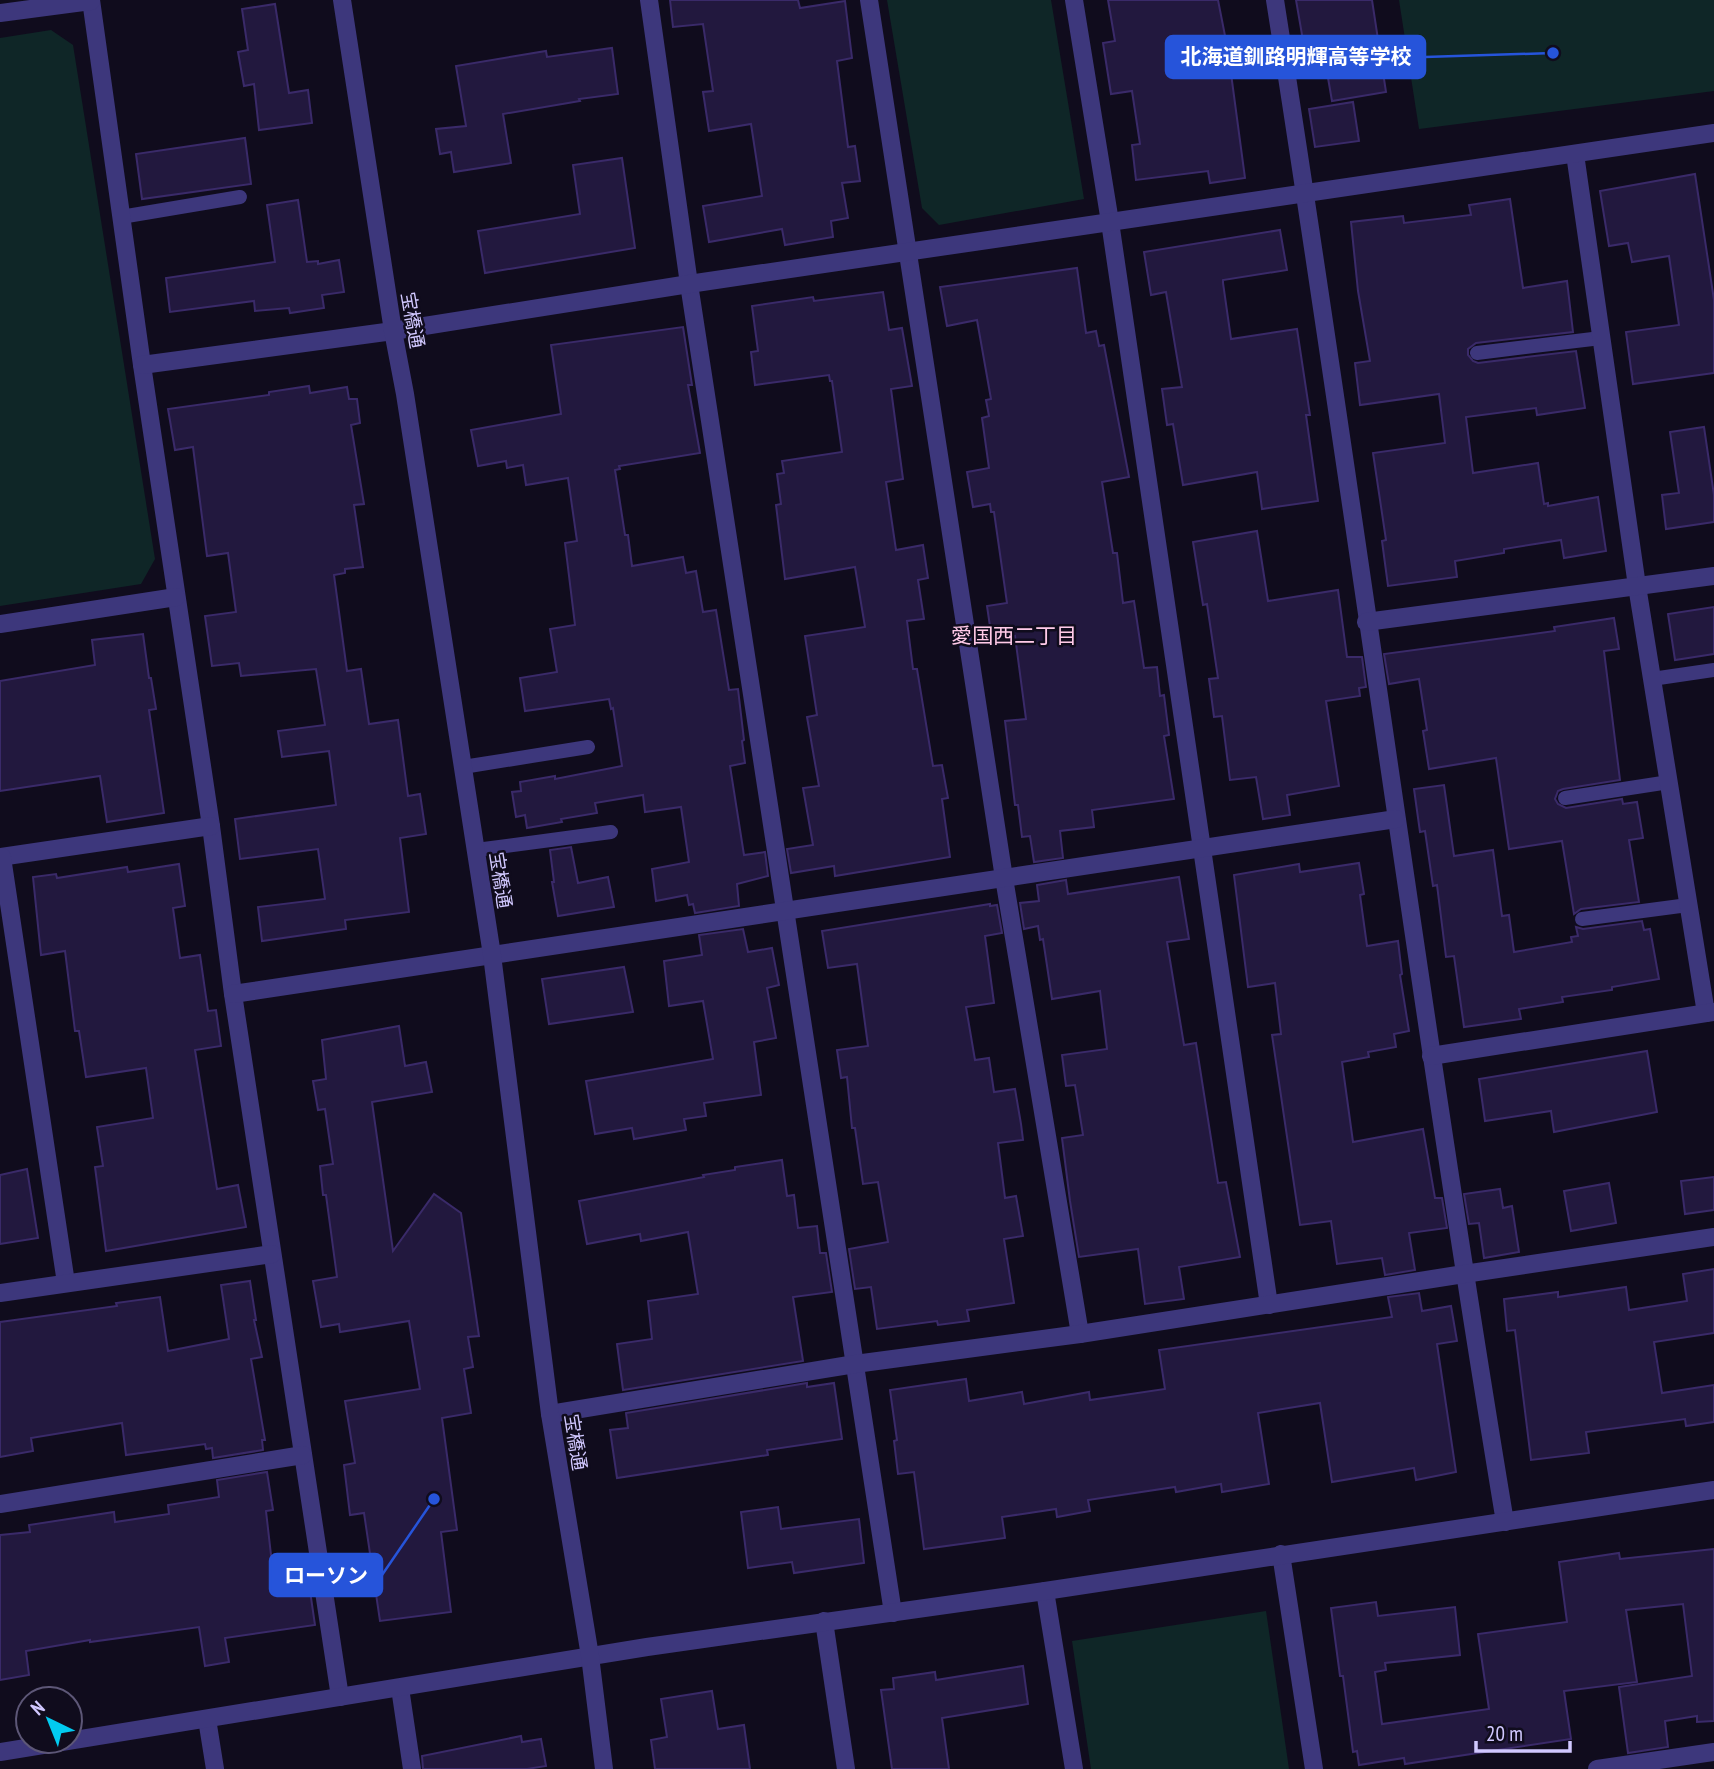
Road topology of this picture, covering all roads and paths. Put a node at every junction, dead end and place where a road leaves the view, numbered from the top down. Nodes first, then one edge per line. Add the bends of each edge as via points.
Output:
1 (91, 0) edge
2 (342, 0) edge
3 (649, 0) edge
4 (869, 0) edge
5 (1074, 0) edge
6 (1275, 0) edge
7 (0, 13) edge
8 (1714, 133) edge
9 (1575, 154) junction
10 (1305, 195) junction
11 (240, 197) dead end
12 (121, 217) junction
13 (1110, 222) junction
14 (908, 252) junction
15 (689, 284) junction
16 (393, 331) junction
17 (1601, 338) junction
18 (1477, 353) dead end
19 (142, 365) junction
20 (1714, 576) edge
21 (1637, 586) junction
22 (176, 597) junction
23 (1366, 622) junction
24 (0, 624) edge
25 (1714, 670) edge
26 (1652, 679) junction
27 (587, 747) dead end
28 (463, 767) junction
29 (1669, 782) junction
30 (1565, 798) dead end
31 (1396, 819) junction
32 (211, 826) junction
33 (611, 832) dead end
34 (1203, 848) junction
35 (475, 850) junction
36 (1, 857) edge
37 (1004, 878) junction
38 (1688, 905) junction
39 (786, 911) junction
40 (1582, 919) dead end
41 (492, 956) junction
42 (233, 995) junction
43 (1710, 1013) edge
44 (1431, 1056) junction
45 (1714, 1237) edge
46 (272, 1254) junction
47 (1464, 1274) junction
48 (66, 1283) junction
49 (0, 1293) edge
50 (1269, 1305) junction
51 (1080, 1334) junction
52 (855, 1364) junction
53 (550, 1414) junction
54 (303, 1455) junction
55 (1714, 1490) edge
56 (0, 1504) edge
57 (1505, 1522) junction
58 (1281, 1554) junction
59 (1045, 1591) junction
60 (893, 1613) junction
61 (824, 1621) junction
62 (590, 1656) junction
63 (400, 1688) junction
64 (340, 1697) junction
65 (207, 1719) junction
66 (0, 1752) edge
67 (1714, 1752) edge
68 (215, 1769) edge
69 (412, 1769) edge
70 (604, 1769) edge
71 (846, 1769) edge
72 (1074, 1769) edge
73 (1314, 1769) edge
74 (1597, 1769) edge

1 - 7 street
1 - 12 street
2 - 16 street, 宝橋通
3 - 15 street
4 - 14 street
5 - 13 street
6 - 10 street
8 - 9 street
9 - 10 street
9 - 17 street
10 - 13 street
10 - 23 street
11 - 12 lane
12 - 19 street
13 - 14 street
13 - 34 street
14 - 15 street
14 - 37 street
15 - 16 street
15 - 39 street
16 - 19 street
16 - 28 street, 宝橋通
17 - 18 lane
17 - 21 street
19 - 22 street
20 - 21 street
21 - 23 street
21 - 26 street
22 - 24 street
22 - 32 street
23 - 31 street
25 - 26 lane
26 - 29 street
27 - 28 lane
28 - 35 street, 宝橋通
29 - 30 lane
29 - 38 street
31 - 34 street
31 - 44 street
32 - 36 street
32 - 42 street
33 - 35 lane
34 - 37 street
34 - 50 street
35 - 41 street, 宝橋通
36 - 48 street
37 - 39 street
37 - 51 street
38 - 40 lane
38 - 43 street
39 - 41 street
39 - 52 street
41 - 42 street
41 - 53 street, 宝橋通
42 - 46 street
43 - 44 street
44 - 47 street
45 - 47 street
46 - 48 street
46 - 54 street
47 - 50 street
47 - 57 street
48 - 49 street
50 - 51 street
51 - 52 street
52 - 53 street
52 - 60 street
53 - 62 street, 宝橋通
54 - 56 street
54 - 64 street
55 - 57 street
57 - 58 street
58 - 59 street
58 - 73 street
59 - 60 street
59 - 72 street
60 - 61 street
61 - 62 street
61 - 71 street
62 - 63 street
62 - 70 street, 宝橋通
63 - 64 street
63 - 69 street
64 - 65 street
65 - 66 street
65 - 68 street
67 - 74 street

